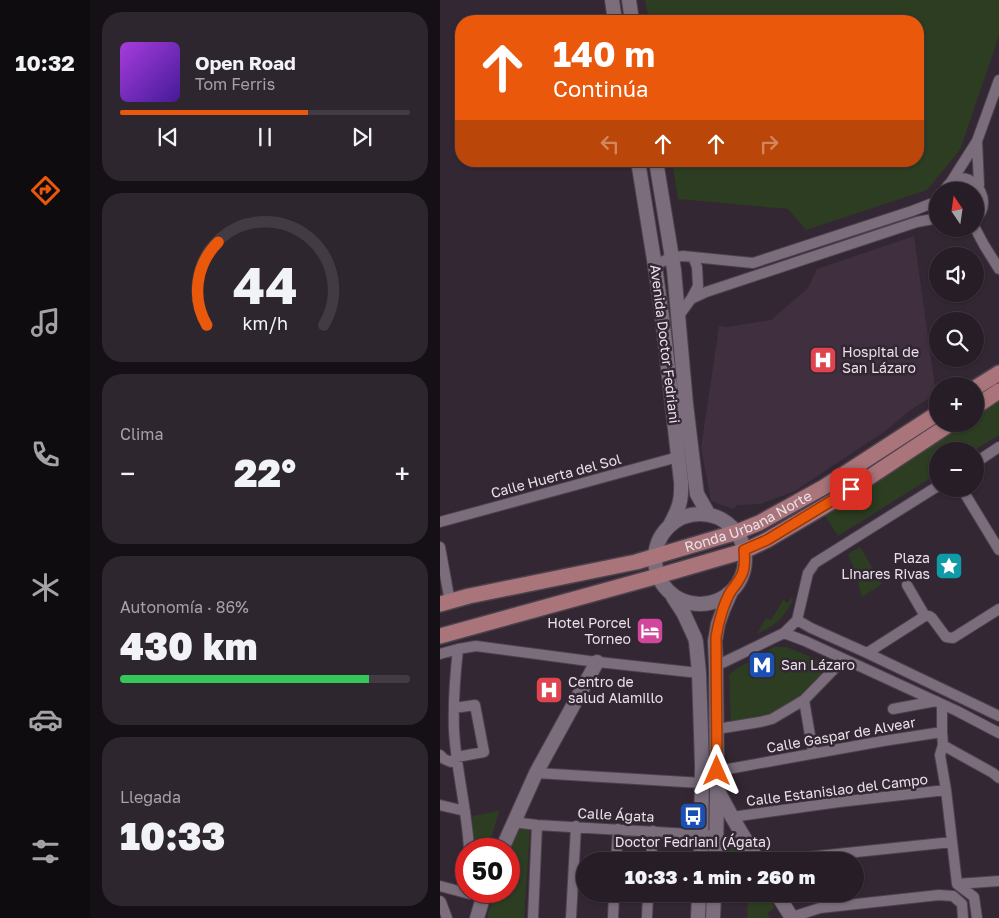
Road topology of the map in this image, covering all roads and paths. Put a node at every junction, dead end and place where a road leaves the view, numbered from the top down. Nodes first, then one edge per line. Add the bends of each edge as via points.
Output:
1 (612, 0) edge
2 (629, 0) edge
3 (614, 15) edge
4 (631, 15) edge
5 (999, 80) edge
6 (977, 141) junction
7 (639, 167) edge
8 (657, 167) edge
9 (951, 182) joint
10 (976, 182) edge
11 (980, 182) edge
12 (984, 191) edge
13 (929, 205) edge
14 (984, 210) edge
15 (929, 220) edge
16 (980, 238) edge
17 (672, 257) junction
18 (693, 257) junction
19 (753, 263) junction
20 (655, 266) junction
21 (999, 269) edge
22 (741, 280) junction
23 (691, 299) junction
24 (678, 317) junction
25 (999, 372) edge
26 (984, 382) edge
27 (999, 391) edge
28 (984, 401) edge
29 (929, 419) edge
30 (938, 432) edge
31 (999, 448) edge
32 (678, 457) junction
33 (984, 457) edge
34 (929, 492) edge
35 (967, 497) edge
36 (709, 515) junction
37 (440, 522) edge
38 (670, 524) junction
39 (736, 532) junction
40 (440, 547) edge
41 (744, 550) junction
42 (999, 550) edge
43 (655, 556) junction
44 (658, 576) junction
45 (907, 585) dead end
46 (731, 591) junction
47 (671, 594) junction
48 (445, 603) edge
49 (999, 609) edge
50 (926, 616) junction
51 (797, 620) junction
52 (784, 633) junction
53 (440, 636) edge
54 (458, 649) junction
55 (867, 653) junction
56 (440, 654) edge
57 (844, 659) junction
58 (597, 662) junction
59 (716, 666) junction
60 (699, 673) junction
61 (804, 700) junction
62 (939, 702) junction
63 (454, 708) junction
64 (893, 709) dead end
65 (999, 716) edge
66 (717, 729) junction
67 (942, 732) junction
68 (999, 734) edge
69 (944, 745) junction
70 (813, 753) junction
71 (440, 755) edge
72 (457, 757) junction
73 (717, 771) junction
74 (536, 773) junction
75 (999, 778) edge
76 (702, 783) junction
77 (717, 789) junction
78 (946, 790) junction
79 (440, 805) edge
80 (465, 811) junction
81 (732, 817) junction
82 (513, 822) junction
83 (537, 825) junction
84 (576, 826) junction
85 (618, 829) junction
86 (653, 831) junction
87 (702, 835) junction
88 (717, 835) junction
89 (469, 838) edge
90 (506, 838) edge
91 (745, 838) junction
92 (952, 842) junction
93 (617, 852) edge
94 (652, 852) edge
95 (701, 852) edge
96 (716, 852) edge
97 (753, 852) edge
98 (856, 852) edge
99 (999, 881) edge
100 (956, 884) junction
101 (440, 886) edge
102 (455, 890) edge
103 (440, 901) edge
104 (613, 902) edge
105 (648, 902) edge
106 (699, 902) edge
107 (714, 902) edge
108 (782, 902) edge
109 (476, 903) edge
110 (447, 918) edge
111 (477, 918) edge
112 (533, 918) edge
113 (571, 918) edge
114 (612, 918) edge
115 (647, 918) edge
116 (698, 918) edge
117 (713, 918) edge
118 (790, 918) edge
119 (963, 918) edge
120 (977, 918) edge

1 - 3 main road
2 - 4 main road
5 - 6 street
6 - 9 street
6 - 11 street
7 - 20 main road, Avenida Doctor Fedriani
8 - 17 main road, Avenida Doctor Fedriani
9 - 10 street via 966,178
12 - 14 street
13 - 19 street
15 - 22 street
16 - 21 street
17 - 18 street
17 - 20 street
17 - 24 main road, Avenida Doctor Fedriani
18 - 19 street
18 - 23 street via 698,286
19 - 22 street
20 - 32 main road, Avenida Doctor Fedriani
22 - 23 street
23 - 24 street
24 - 36 main road, Avenida Doctor Fedriani via 697,494
25 - 26 main road
27 - 28 main road
29 - 39 main road, Ronda Urbana Norte via 824,486 759,524
30 - 41 main road, Ronda Urbana Norte via 834,500
31 - 33 street
32 - 37 street, Calle Huerta del Sol
32 - 38 main road, Avenida Doctor Fedriani via 682,495
34 - 51 street via 815,563 808,573
35 - 42 street
36 - 38 main road via 692,515
36 - 39 main road via 724,521
38 - 43 main road, Avenida Doctor Fedriani via 658,542
39 - 41 main road
39 - 43 main road, Ronda Urbana Norte
40 - 48 street
41 - 44 main road, Ronda Urbana Norte
41 - 46 main road via 744,570
43 - 44 main road
43 - 48 main road, Ronda Urbana Norte
44 - 47 main road
44 - 53 main road, Ronda Urbana Norte
45 - 50 street
46 - 47 main road via 718,601 698,605
46 - 59 main road via 722,610 715,641
47 - 60 main road via 695,638
49 - 50 street via 953,638 946,637 932,618
50 - 55 street
51 - 52 street
51 - 55 street
52 - 57 street
52 - 59 street
54 - 56 street
54 - 58 street via 476,646
54 - 63 street
55 - 65 street
57 - 61 street
57 - 62 street
58 - 60 street
58 - 74 main road
59 - 66 main road
60 - 76 main road
61 - 66 street via 772,719
61 - 70 street
62 - 64 street
62 - 67 street
62 - 68 street
63 - 72 street
63 - 72 street via 476,705 484,752
66 - 73 main road
67 - 69 street
67 - 70 street, Calle Gaspar de Alvear
69 - 75 street
69 - 78 street via 940,755
70 - 73 street, Calle Gaspar de Alvear
71 - 72 street via 450,762
72 - 80 street
73 - 77 main road
74 - 76 street
74 - 82 main road
76 - 77 main road
76 - 87 main road
77 - 81 main road
77 - 88 main road
78 - 81 street, Calle Estanislao del Campo
78 - 92 street
79 - 80 street
80 - 89 street
81 - 91 main road
82 - 83 street, Calle Ágata
82 - 90 main road
83 - 84 street, Calle Ágata
83 - 112 street
84 - 85 street, Calle Ágata
84 - 113 street
85 - 86 street, Calle Ágata
85 - 93 street
86 - 87 street, Calle Ágata
86 - 94 street
87 - 88 street, Calle Ágata
87 - 95 main road
88 - 91 main road via 729,829
88 - 96 main road
91 - 97 main road
92 - 98 street
92 - 100 street
99 - 100 street
100 - 120 street via 974,897
101 - 102 street
103 - 110 street
104 - 114 street
105 - 115 street
106 - 116 main road
107 - 117 main road
108 - 118 main road
109 - 111 main road
118 - 119 street via 820,908 938,895 953,896 962,904

